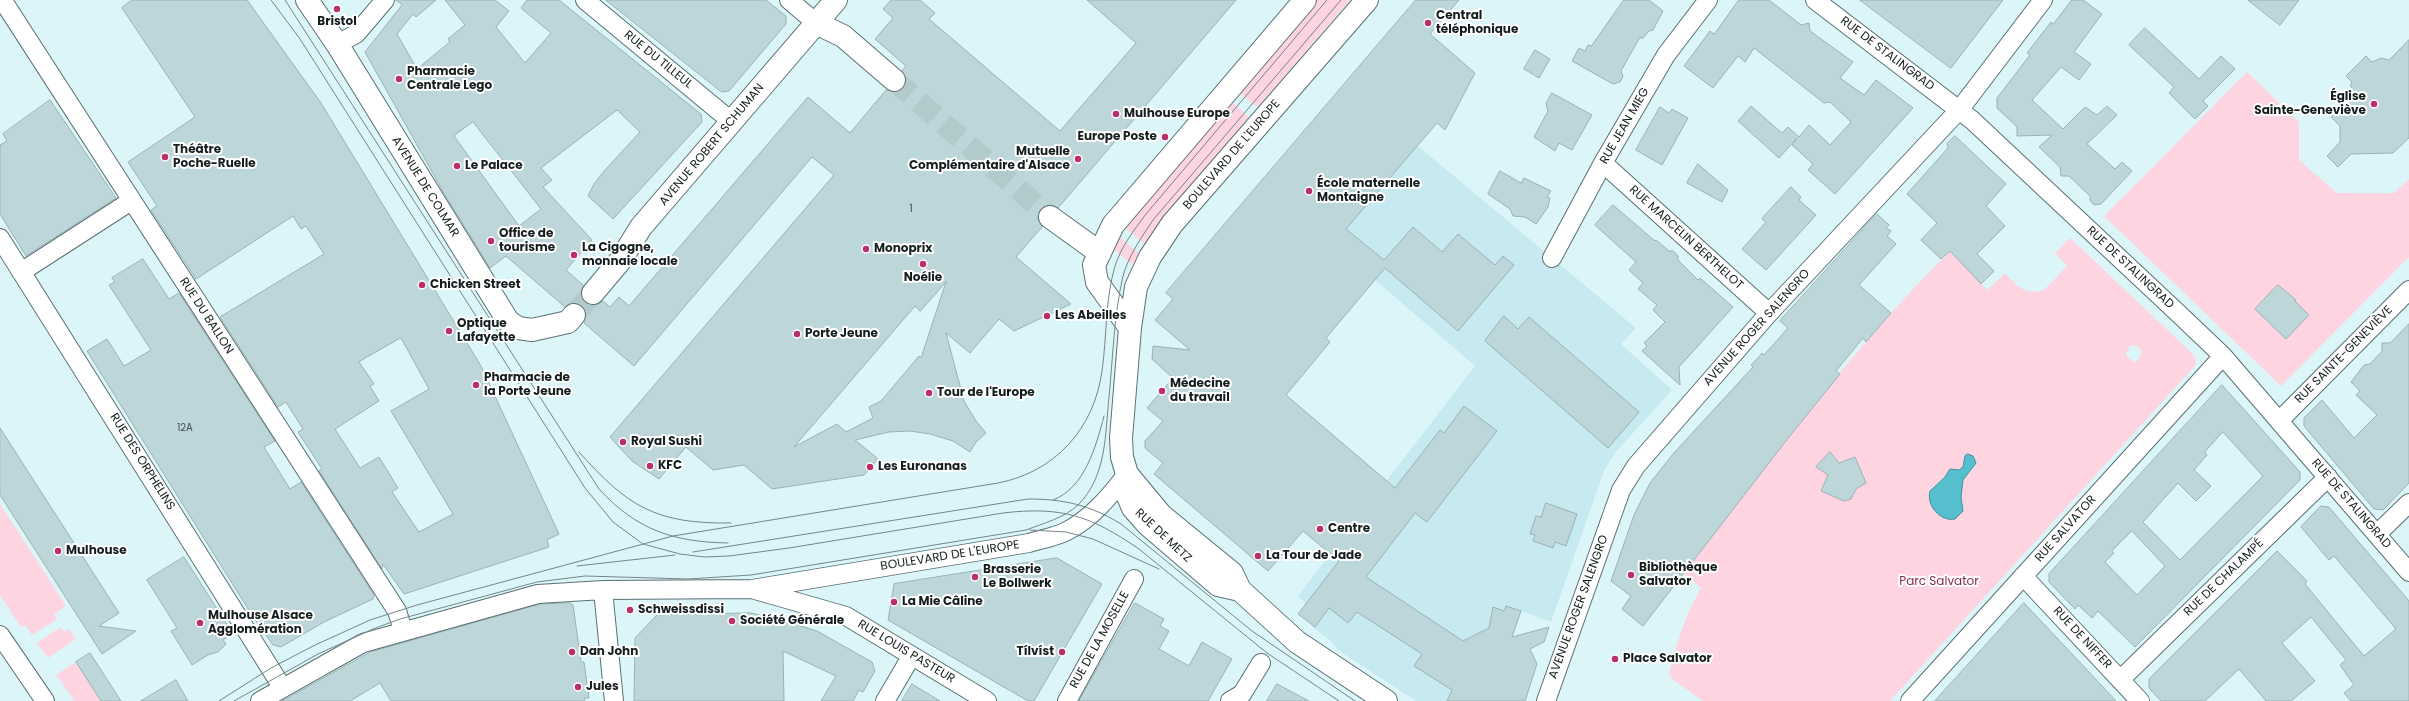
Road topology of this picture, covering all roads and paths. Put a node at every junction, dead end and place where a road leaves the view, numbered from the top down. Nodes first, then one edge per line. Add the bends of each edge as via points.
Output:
1 (307, 0) edge
2 (385, 0) edge
3 (584, 0) edge
4 (789, 0) edge
5 (836, 0) edge
6 (1305, 0) edge
7 (1367, 0) edge
8 (1708, 0) edge
9 (1815, 0) edge
10 (2043, 0) edge
11 (5, 4) edge
12 (816, 23) junction
13 (337, 44) junction
14 (894, 80) tunnel mouth
15 (1960, 109) junction
16 (731, 122) junction
17 (1603, 163) junction
18 (131, 201) junction
19 (1050, 217) tunnel mouth
20 (0, 238) edge
21 (1100, 253) junction
22 (1552, 258) dead end
23 (21, 272) junction
24 (2409, 290) edge
25 (593, 293) tunnel mouth
26 (1769, 313) junction
27 (571, 319) tunnel mouth
28 (1130, 328) junction
29 (2222, 356) junction
30 (2279, 421) junction
31 (1127, 474) junction
32 (2328, 477) junction
33 (2409, 503) edge
34 (2377, 534) junction
35 (2409, 572) edge
36 (2023, 576) junction
37 (1134, 579) dead end
38 (752, 589) junction
39 (603, 590) junction
40 (403, 630) junction
41 (0, 635) edge
42 (911, 657) junction
43 (1261, 663) dead end
44 (2120, 680) junction
45 (282, 687) junction
46 (1240, 698) edge
47 (44, 701) edge
48 (260, 701) edge
49 (614, 701) edge
50 (885, 701) edge
51 (987, 701) edge
52 (1067, 701) edge
53 (1386, 701) edge
54 (1546, 701) edge
55 (1910, 701) edge
56 (2140, 701) edge

1 - 13 main road, AVENUE DE COLMAR
2 - 13 street via 356,34
3 - 16 street, RUE DU TILLEUL
4 - 12 street
5 - 12 main road, AVENUE ROBERT SCHUMAN
6 - 21 main road via 1113,225
7 - 28 main road, BOULEVARD DE L'EUROPE via 1172,224 1150,257 1136,287
8 - 17 street, RUE JEAN MIEG via 1666,55
9 - 15 street, RUE DE STALINGRAD
10 - 15 street, AVENUE ROGER SALENGRO
11 - 18 street, RUE DU BALLON
12 - 14 main road via 843,36
12 - 16 main road, AVENUE ROBERT SCHUMAN
13 - 27 main road, AVENUE DE COLMAR via 508,322 518,328 532,330
15 - 26 street, AVENUE ROGER SALENGRO
15 - 29 street, RUE DE STALINGRAD
16 - 25 main road, AVENUE ROBERT SCHUMAN via 642,227 620,261
17 - 22 street, RUE JEAN MIEG
17 - 26 street, RUE MARCELIN BERTHELOT
18 - 23 street
18 - 40 street, RUE DU BALLON via 397,611
19 - 21 main road
20 - 23 street, RUE DES ORPHELINS
21 - 28 main road via 1094,265 1097,282
23 - 45 street, RUE DES ORPHELINS
24 - 30 street, RUE SAINTE-GENEVIÈVE
26 - 54 street, AVENUE ROGER SALENGRO via 1656,440 1621,490
28 - 31 main road, BOULEVARD DE L'EUROPE via 1121,438 1122,457
29 - 30 street, RUE DE STALINGRAD
29 - 36 street, RUE SALVATOR
30 - 32 street, RUE DE STALINGRAD
31 - 38 street, BOULEVARD DE L'EUROPE via 1108,498 1066,532 1036,541
31 - 53 main road, RUE DE METZ via 1162,515 1232,573 1240,590 1297,642
32 - 34 street, RUE DE STALINGRAD
32 - 44 street, RUE DE CHALAMPÉ
33 - 34 street
34 - 35 street, RUE DE STALINGRAD
36 - 44 street, RUE DE NIFFER
36 - 55 street, RUE SALVATOR
37 - 52 street, RUE DE LA MOSELLE
38 - 39 street, BOULEVARD DE L'EUROPE
38 - 42 street, RUE LOUIS PASTEUR via 846,616
39 - 40 street, BOULEVARD DE L'EUROPE via 538,594
39 - 49 street
40 - 45 street, BOULEVARD DE L'EUROPE via 363,643
41 - 47 street
42 - 50 street
42 - 51 street, RUE LOUIS PASTEUR
43 - 46 street
44 - 56 street, RUE DE NIFFER
45 - 48 street, BOULEVARD DE L'EUROPE

